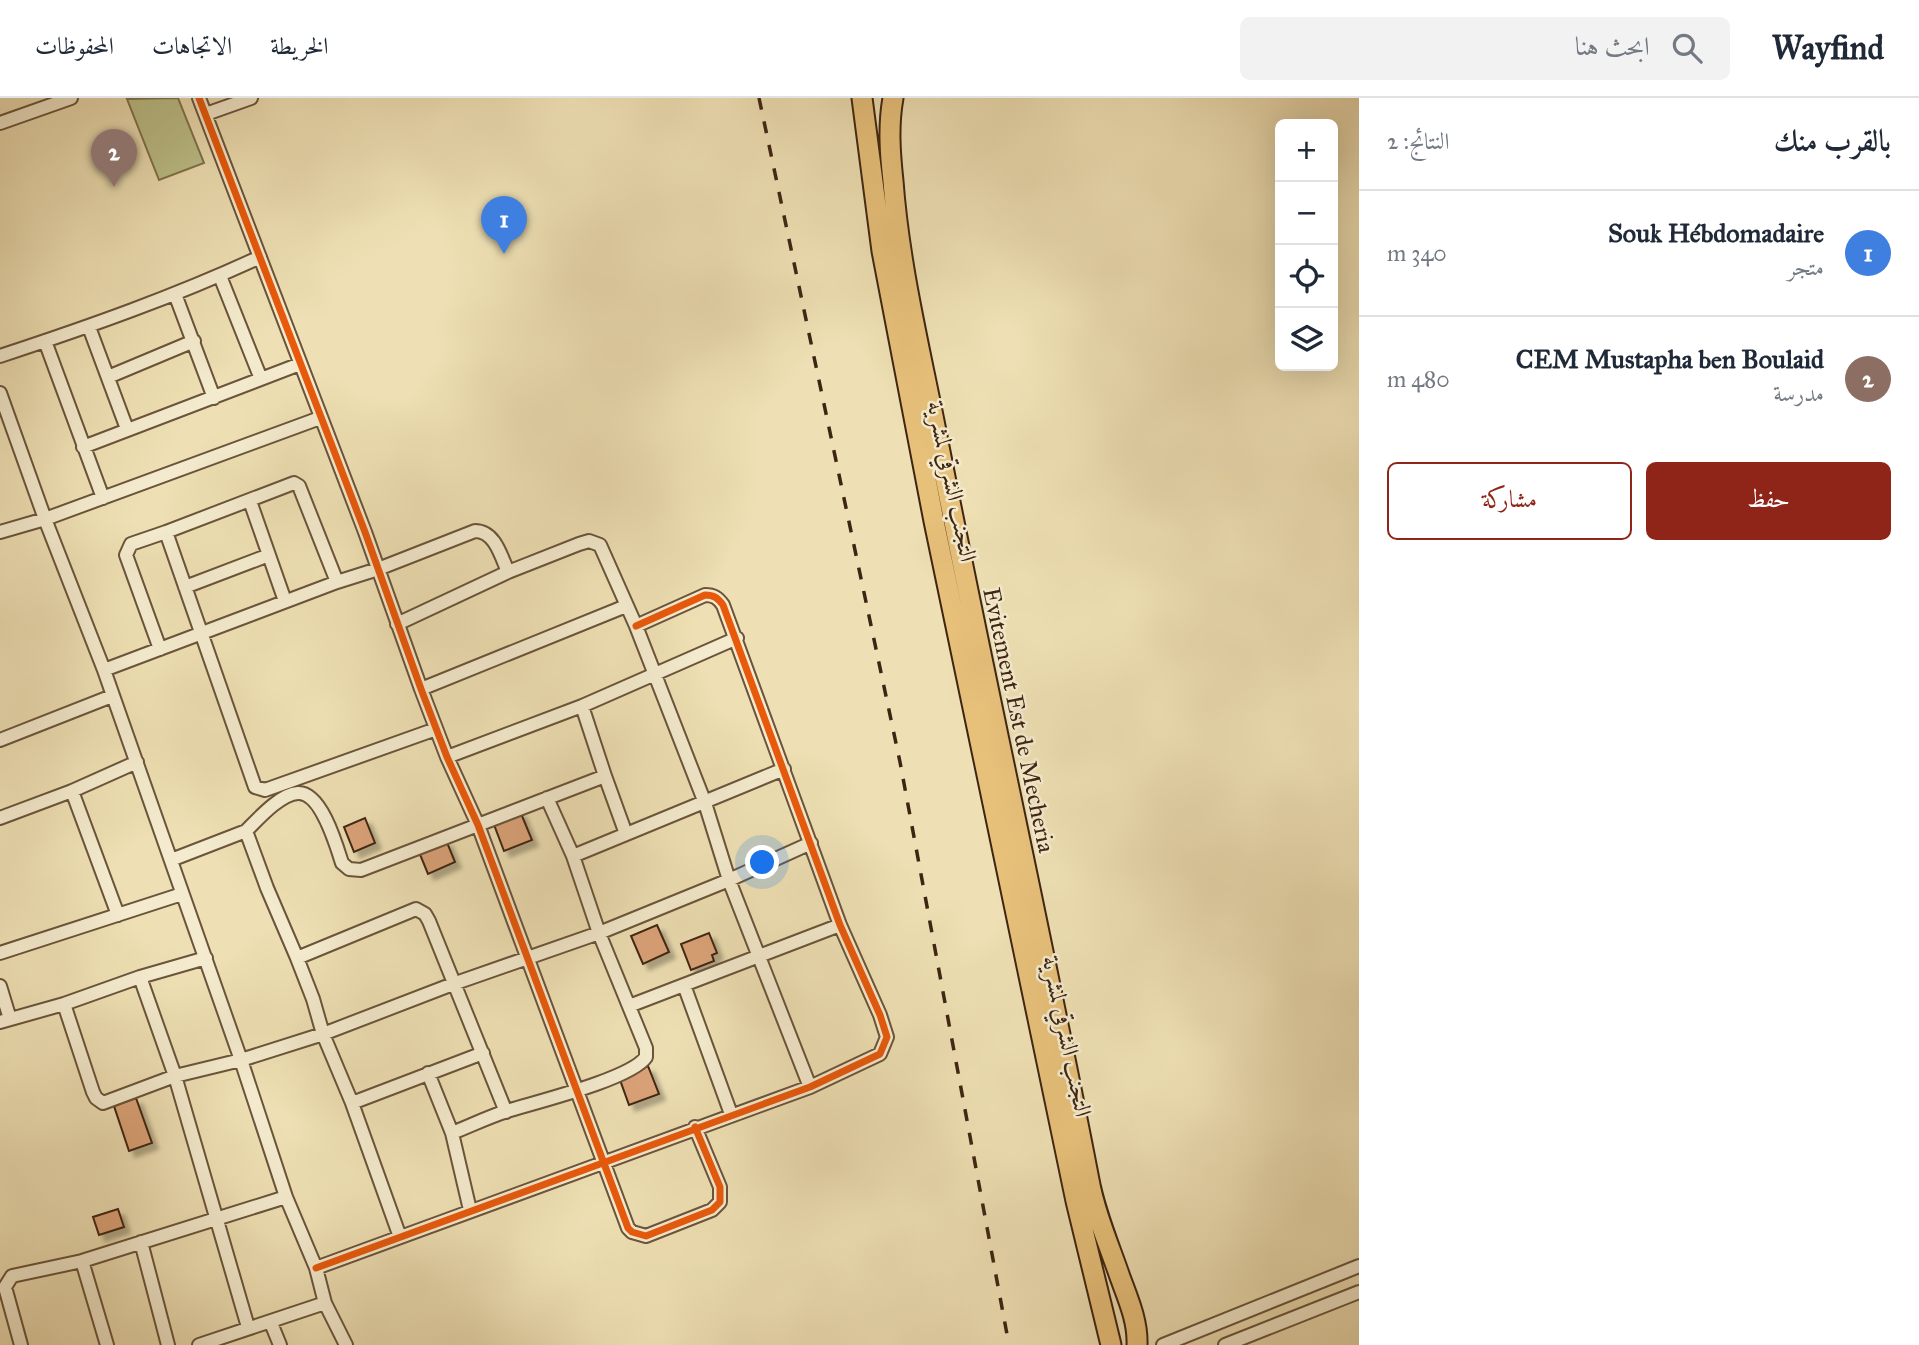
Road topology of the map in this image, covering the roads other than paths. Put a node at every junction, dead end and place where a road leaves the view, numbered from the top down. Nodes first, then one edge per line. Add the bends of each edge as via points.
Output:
1 (71, 98) edge
2 (200, 98) edge
3 (251, 98) edge
4 (862, 98) edge
5 (893, 98) edge
6 (42, 103) edge
7 (206, 114) junction
8 (0, 123) edge
9 (260, 257) junction
10 (220, 276) junction
11 (175, 294) junction
12 (89, 327) junction
13 (45, 341) junction
14 (194, 341) junction
15 (0, 356) edge
16 (300, 364) junction
17 (108, 377) junction
18 (261, 379) junction
19 (0, 393) edge
20 (214, 398) junction
21 (320, 418) junction
22 (127, 429) junction
23 (83, 447) junction
24 (103, 498) junction
25 (250, 500) junction
26 (45, 519) junction
27 (0, 532) edge
28 (166, 532) junction
29 (269, 555) junction
30 (378, 569) junction
31 (508, 572) junction
32 (337, 582) junction
33 (185, 587) junction
34 (285, 601) junction
35 (626, 606) junction
36 (397, 624) junction
37 (636, 626) junction
38 (201, 634) junction
39 (737, 638) junction
40 (160, 649) junction
41 (104, 670) junction
42 (655, 675) junction
43 (421, 689) junction
44 (113, 696) junction
45 (582, 706) junction
46 (436, 729) junction
47 (0, 740) edge
48 (447, 757) junction
49 (137, 762) junction
50 (784, 769) junction
51 (605, 776) junction
52 (72, 791) junction
53 (547, 798) junction
54 (705, 803) junction
55 (0, 818) edge
56 (478, 825) junction
57 (246, 831) junction
58 (626, 834) junction
59 (811, 843) junction
60 (573, 856) junction
61 (172, 860) junction
62 (729, 880) junction
63 (182, 894) junction
64 (118, 915) junction
65 (840, 925) junction
66 (599, 933) junction
67 (0, 953) edge
68 (760, 955) junction
69 (206, 958) junction
70 (297, 958) junction
71 (527, 959) junction
72 (140, 976) junction
73 (453, 984) junction
74 (684, 985) junction
75 (0, 986) edge
76 (64, 1004) junction
77 (629, 1006) junction
78 (5, 1020) edge
79 (323, 1034) junction
80 (483, 1053) junction
81 (241, 1060) junction
82 (428, 1073) junction
83 (175, 1076) junction
84 (810, 1087) junction
85 (577, 1091) junction
86 (352, 1103) junction
87 (506, 1112) junction
88 (731, 1114) junction
89 (695, 1128) junction
90 (452, 1133) junction
91 (603, 1161) junction
92 (286, 1197) junction
93 (470, 1210) junction
94 (218, 1217) junction
95 (400, 1237) junction
96 (141, 1242) junction
97 (82, 1261) junction
98 (1359, 1266) edge
99 (316, 1268) junction
100 (1359, 1292) edge
101 (325, 1303) junction
102 (271, 1323) junction
103 (248, 1327) junction
104 (219, 1342) edge
105 (21, 1345) edge
106 (107, 1345) edge
107 (168, 1345) edge
108 (199, 1345) edge
109 (280, 1345) edge
110 (346, 1345) edge
111 (1111, 1345) edge
112 (1137, 1345) edge
113 (1163, 1345) edge
114 (1224, 1345) edge

1 - 6 street
2 - 7 street
3 - 7 street
4 - 111 highway, التجنب الشرقي لمشرية via 902,359 1076,1201
5 - 112 highway, Evitement Est de Mecheria via 890,151 900,243 961,562 1093,1200 1131,1307
6 - 8 street
7 - 9 street
9 - 10 street
9 - 16 street
10 - 11 street
10 - 18 street
11 - 12 street
11 - 14 street
12 - 13 street
12 - 17 street
13 - 15 street
13 - 23 street
14 - 17 street
14 - 20 street
16 - 18 street
16 - 21 street
17 - 22 street
18 - 20 street
19 - 26 street
20 - 22 street
21 - 24 street
21 - 30 street
22 - 23 street
23 - 24 street
24 - 26 street
25 - 28 street
25 - 29 street
25 - 32 street via 297,484
26 - 27 street
26 - 41 street
28 - 33 street
28 - 40 street via 131,544 126,555
29 - 33 street
29 - 34 street
30 - 31 street via 479,531 493,541
30 - 32 street
30 - 36 street
31 - 35 street via 595,542 604,552
31 - 36 street
32 - 34 street
33 - 38 street
34 - 38 street
35 - 37 street
35 - 43 street
36 - 43 street
37 - 39 street via 712,595 723,605
37 - 42 street
38 - 40 street
38 - 46 street via 252,782 260,789
39 - 42 street
39 - 50 street
40 - 41 street
41 - 44 street
42 - 45 street
42 - 54 street
43 - 46 street
44 - 47 street
44 - 49 street
45 - 48 street
45 - 51 street
46 - 48 street
48 - 56 street
49 - 52 street
49 - 61 street
50 - 54 street
50 - 59 street
51 - 53 street
51 - 58 street
52 - 55 street
52 - 64 street
53 - 56 street
53 - 60 street
54 - 58 street
54 - 62 street
56 - 57 street via 355,871 342,863 321,808 307,795 288,796
56 - 71 street
57 - 61 street
57 - 70 street
58 - 60 street
59 - 62 street
59 - 65 street
60 - 66 street
61 - 63 street
62 - 66 street
62 - 68 street
63 - 64 street
63 - 69 street
64 - 67 street
65 - 68 street
65 - 84 street via 887,1037 880,1054
66 - 71 street
66 - 77 street
68 - 74 street
68 - 84 street
69 - 72 street
69 - 81 street
70 - 73 street via 416,909 429,920
70 - 79 street
71 - 73 street
71 - 85 street
72 - 76 street
72 - 83 street
73 - 79 street
73 - 80 street
74 - 77 street
74 - 88 street
75 - 78 street
76 - 78 street
76 - 83 street via 99,1102
77 - 85 street via 646,1057 630,1069
79 - 81 street
79 - 86 street
80 - 82 street
80 - 87 street
81 - 83 street
81 - 92 street
82 - 86 street
82 - 90 street
83 - 94 street
84 - 88 street
85 - 87 street
85 - 91 street
86 - 95 street
87 - 90 street
88 - 89 street
89 - 91 street
89 - 91 street via 720,1187 720,1202 712,1210 646,1236 628,1228
90 - 93 street
91 - 93 street
92 - 94 street
92 - 99 street
93 - 95 street
94 - 96 street
94 - 103 street
95 - 99 street
96 - 97 street
96 - 107 street
97 - 105 street via 32,1270 8,1281 5,1287
97 - 106 street
98 - 113 street
99 - 101 street
100 - 114 street
101 - 102 street
101 - 110 street
102 - 103 street
102 - 109 street
103 - 104 street
104 - 108 street

